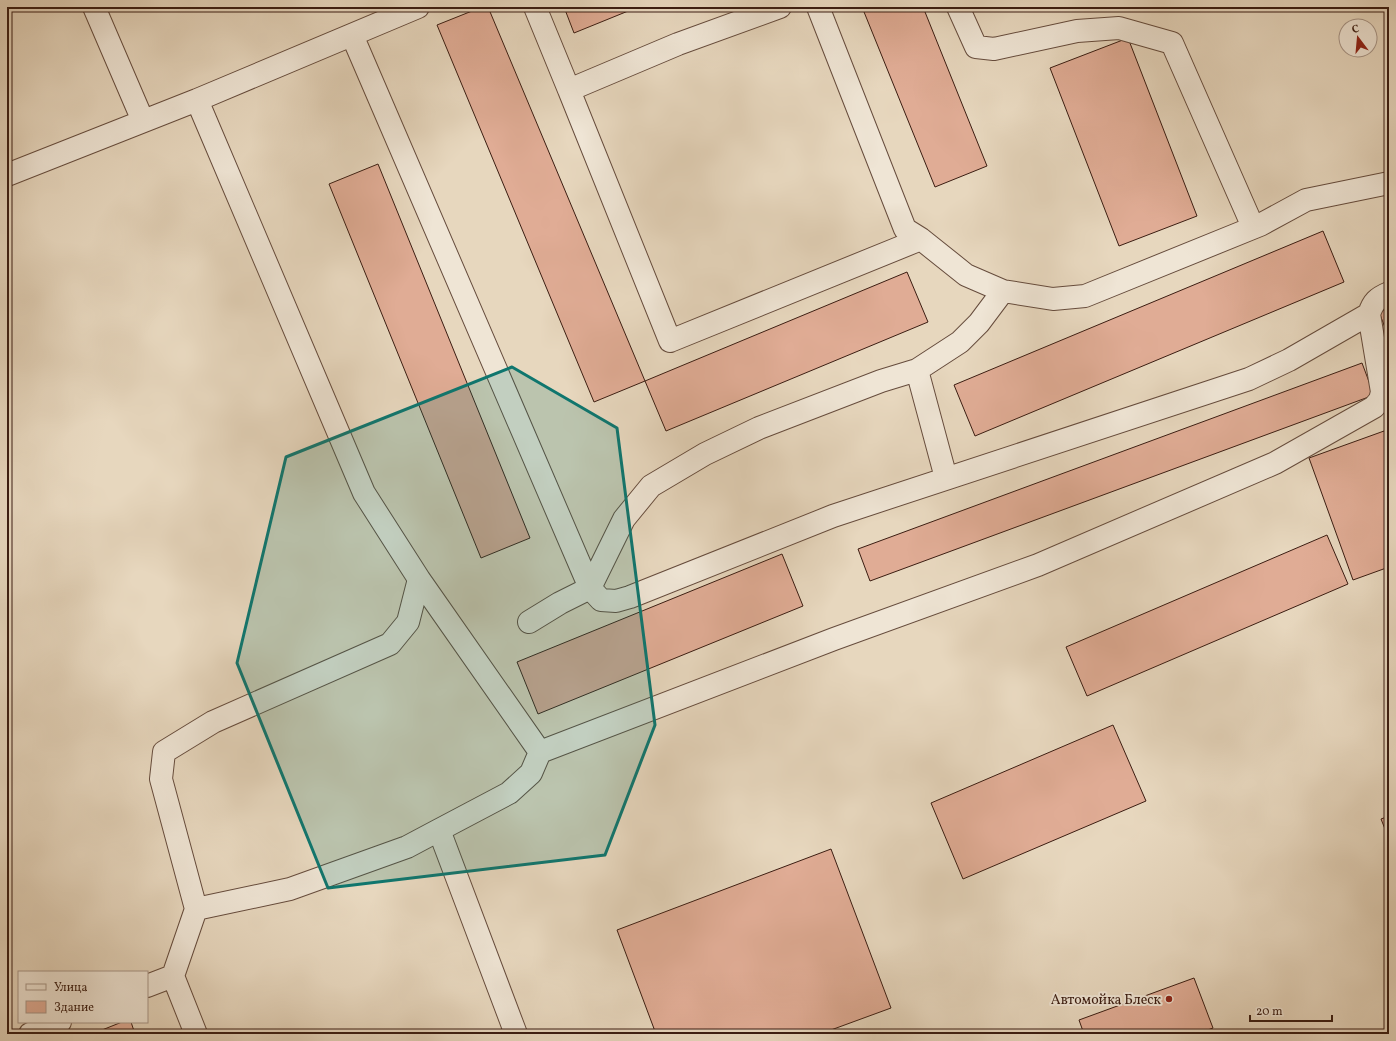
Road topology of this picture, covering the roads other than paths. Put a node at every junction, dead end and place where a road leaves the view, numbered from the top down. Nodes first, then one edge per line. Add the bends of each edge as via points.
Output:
1 (94, 7) edge
2 (418, 7) edge
3 (535, 7) edge
4 (780, 7) edge
5 (818, 7) edge
6 (958, 7) edge
7 (352, 35) junction
8 (569, 90) junction
9 (197, 100) junction
10 (143, 121) junction
11 (7, 175) edge
12 (1389, 183) edge
13 (1252, 227) junction
14 (921, 239) junction
15 (1003, 292) junction
16 (1389, 293) edge
17 (1369, 314) junction
18 (917, 370) junction
19 (946, 478) junction
20 (419, 579) junction
21 (590, 588) junction
22 (529, 622) dead end
23 (540, 752) junction
24 (439, 830) junction
25 (196, 909) junction
26 (173, 976) junction
27 (148, 986) edge
28 (58, 1023) edge
29 (30, 1034) edge
30 (196, 1034) edge
31 (516, 1034) edge

1 - 10 street
2 - 7 street
3 - 8 street
4 - 8 street via 678,44
5 - 14 street via 905,229
6 - 13 street via 976,47 994,49 1077,31 1119,28 1172,43
7 - 9 street
7 - 21 street
8 - 14 street via 670,341
9 - 10 street
9 - 20 street via 364,493
10 - 11 street
12 - 13 street via 1306,200
13 - 15 street via 1085,296 1053,299
14 - 15 street via 966,275
15 - 18 street via 979,323 960,342
16 - 17 street via 1373,304
17 - 19 street via 1289,360 1249,379
17 - 23 street via 1382,392 1380,400 1374,407 1275,463 1038,565 834,639
18 - 19 street
18 - 21 street via 881,381 759,428 705,454 651,486 624,519
19 - 21 street via 833,516 630,597 616,601 601,600
20 - 23 street
20 - 25 street via 408,622 390,644 213,722 164,752 161,779
21 - 22 street
23 - 24 street via 531,773 509,793
24 - 25 street via 407,847 290,889
24 - 31 street
25 - 26 street
26 - 27 street
26 - 30 street
28 - 29 street

